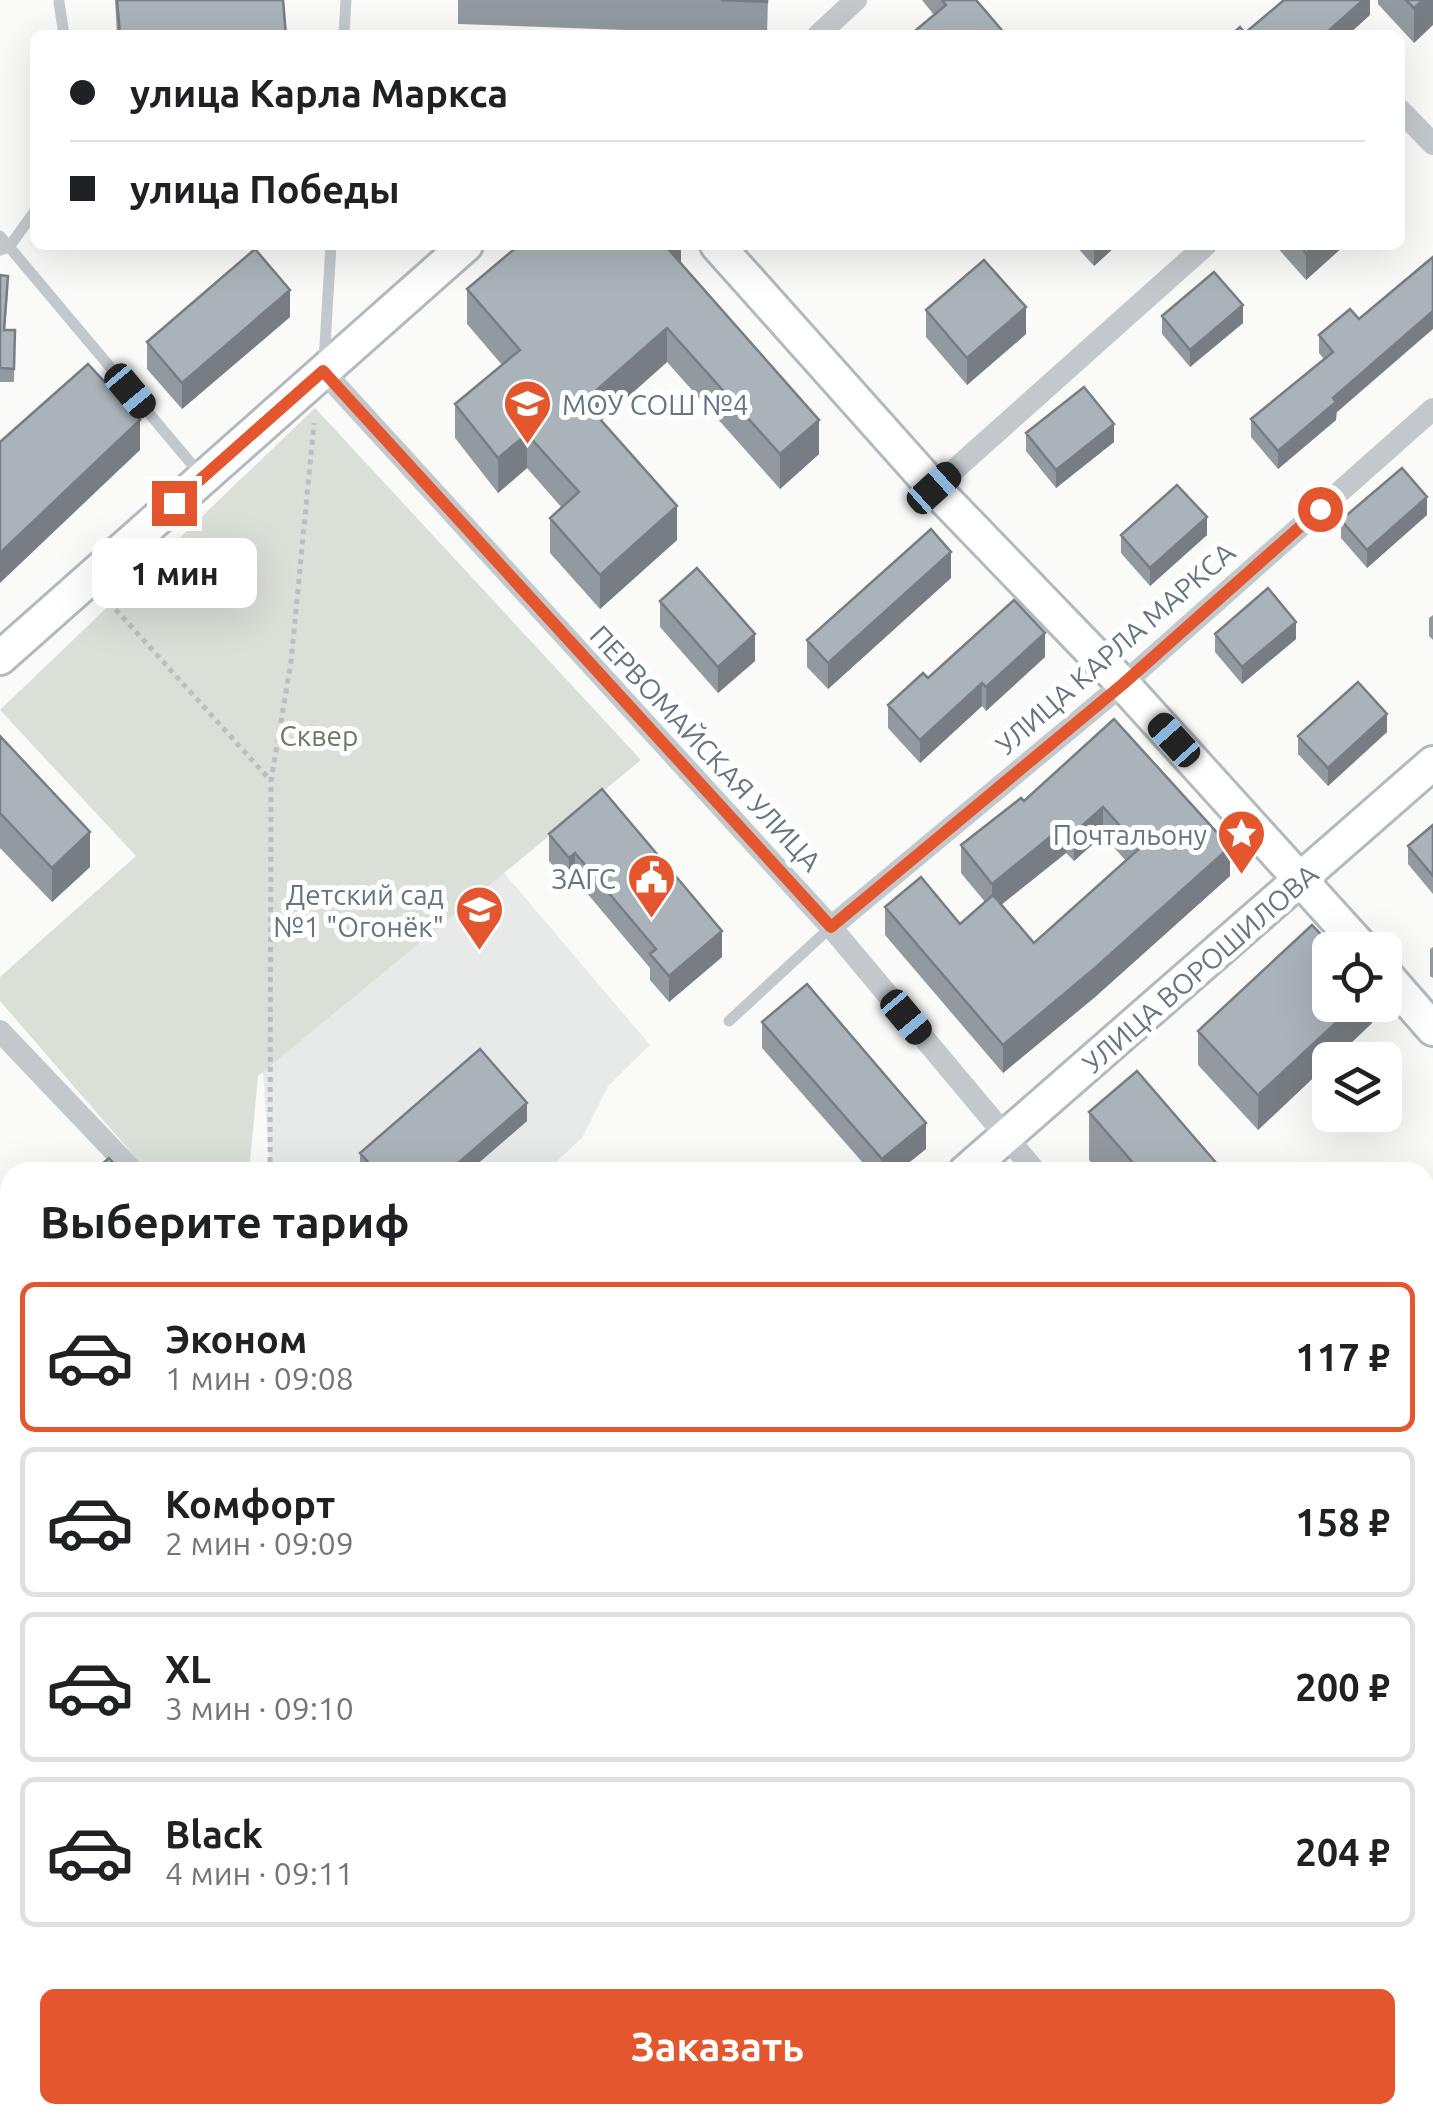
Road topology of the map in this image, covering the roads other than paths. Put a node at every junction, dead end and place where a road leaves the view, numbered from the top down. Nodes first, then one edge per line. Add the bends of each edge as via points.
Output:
1 (346, 0) edge
2 (856, 0) edge
3 (60, 2) edge
4 (63, 30) edge
5 (344, 30) edge
6 (823, 30) edge
7 (1405, 115) edge
8 (1432, 139) edge
9 (30, 217) edge
10 (0, 236) edge
11 (4, 249) edge
12 (331, 250) edge
13 (460, 250) edge
14 (721, 250) edge
15 (1200, 250) edge
16 (323, 371) junction
17 (1433, 409) edge
18 (203, 477) junction
19 (934, 488) junction
20 (0, 658) edge
21 (1123, 684) junction
22 (1433, 763) edge
23 (1303, 880) junction
24 (831, 927) junction
25 (1348, 932) edge
26 (1402, 994) edge
27 (730, 1021) dead end
28 (1433, 1030) edge
29 (0, 1032) edge
30 (1006, 1136) junction
31 (124, 1162) edge
32 (976, 1162) edge
33 (1028, 1162) edge

1 - 5 lane
2 - 6 street
3 - 4 lane
7 - 8 street
9 - 11 lane
10 - 11 lane
11 - 18 lane
12 - 16 lane
13 - 16 main road
14 - 19 main road
15 - 19 street
16 - 18 main road
16 - 24 street, ПЕРВОМАЙСКАЯ УЛИЦА
17 - 21 street, УЛИЦА КАРЛА МАРКСА
18 - 20 main road
19 - 21 main road
21 - 23 main road
21 - 24 street, УЛИЦА КАРЛА МАРКСА
22 - 23 main road, УЛИЦА ВОРОШИЛОВА
23 - 25 main road
23 - 30 main road, УЛИЦА ВОРОШИЛОВА
24 - 27 lane
24 - 30 street, ПЕРВОМАЙСКАЯ УЛИЦА
26 - 28 main road
29 - 31 street
30 - 32 main road, УЛИЦА ВОРОШИЛОВА
30 - 33 street, ПЕРВОМАЙСКАЯ УЛИЦА

